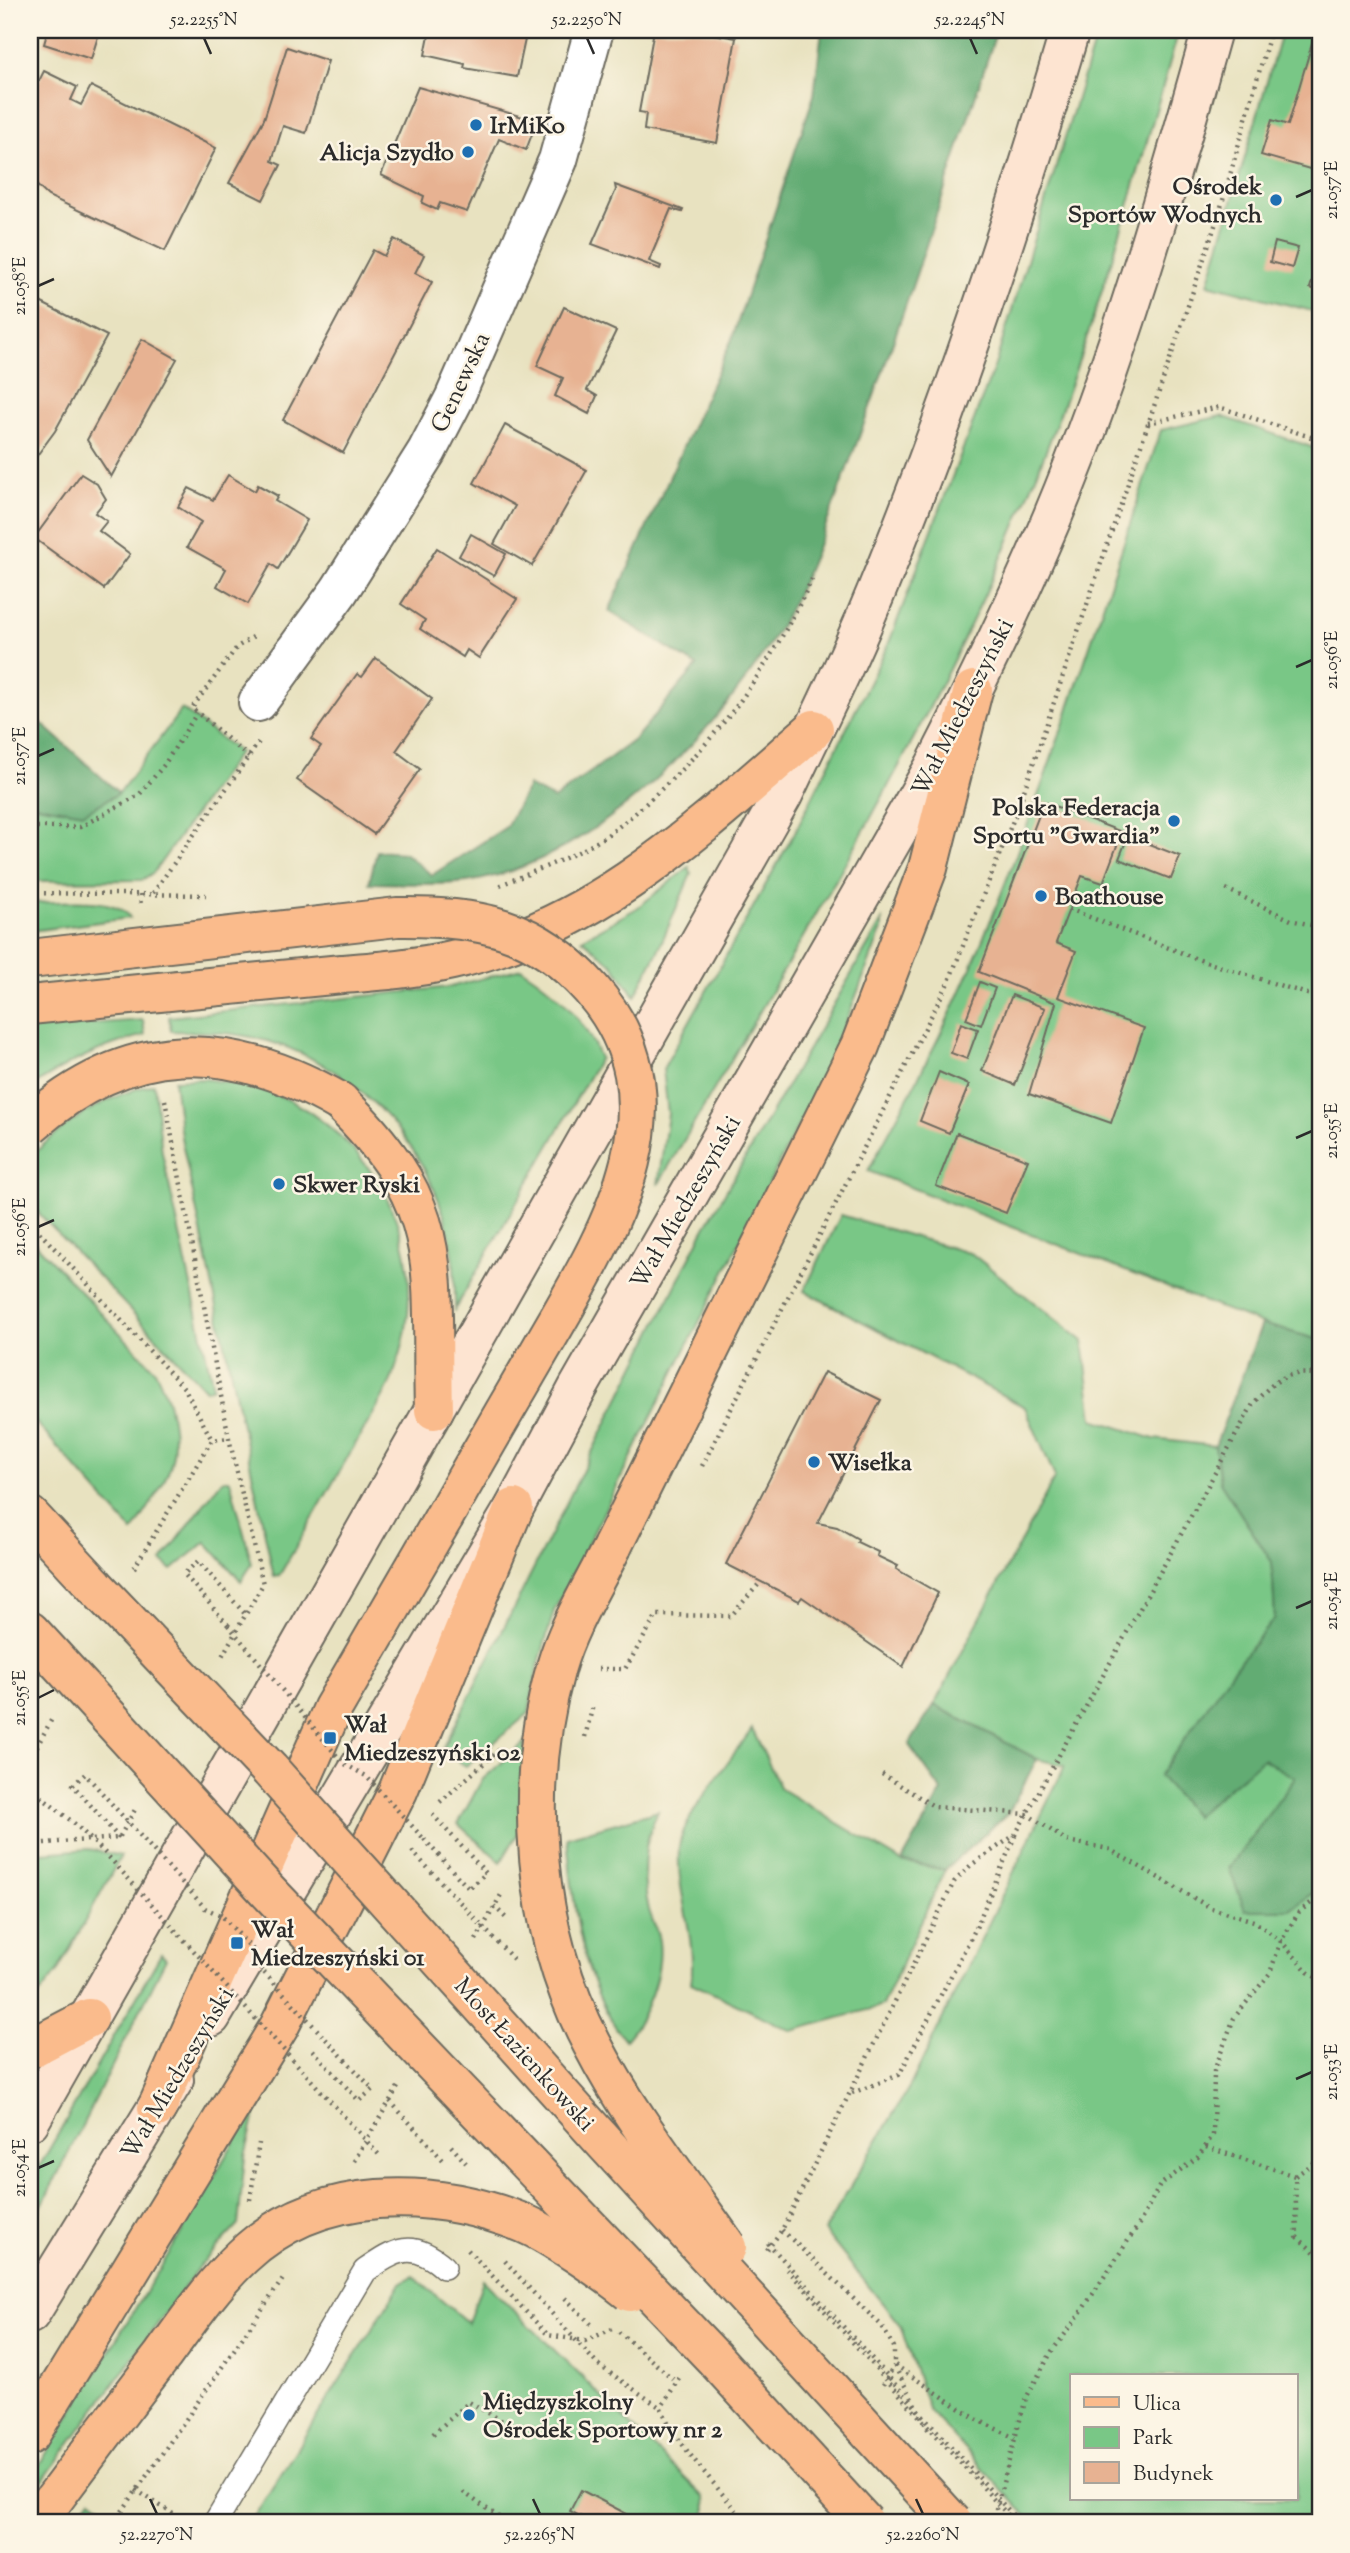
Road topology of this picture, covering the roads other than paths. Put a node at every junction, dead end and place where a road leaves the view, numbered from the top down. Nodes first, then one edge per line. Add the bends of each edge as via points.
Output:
1 (594, 30) edge
2 (1070, 30) edge
3 (1212, 30) edge
4 (973, 690) junction
5 (258, 702) dead end
6 (814, 729) junction
7 (30, 959) edge
8 (30, 1005) edge
9 (30, 1125) edge
10 (435, 1410) junction
11 (30, 1492) edge
12 (514, 1508) junction
13 (38, 1524) edge
14 (38, 1657) edge
15 (89, 2018) junction
16 (30, 2049) edge
17 (157, 2108) junction
18 (30, 2121) edge
19 (444, 2267) dead end
20 (30, 2314) edge
21 (801, 2356) junction
22 (698, 2366) junction
23 (30, 2435) edge
24 (45, 2511) edge
25 (215, 2523) edge
26 (865, 2523) edge
27 (953, 2523) edge

1 - 5 street, Genewska via 558,160 454,400 339,591
2 - 6 main road via 955,387 897,541
3 - 4 main road, Wał Miedzeszyński via 1167,185 1089,421 1053,516
4 - 12 main road, Wał Miedzeszyński via 934,767
4 - 21 main road, bridge via 928,869 860,1046 556,1666 539,1771 537,1829 552,1936 590,2042 615,2086
6 - 8 main road, bridge via 642,874 586,908 509,943 453,960 392,970
6 - 10 main road via 783,795
7 - 17 main road, bridge via 397,917 483,921 550,949 574,969 617,1026 635,1084 634,1150 622,1195 600,1247 333,1708
9 - 10 main road, bridge via 55,1102 92,1080 138,1063 177,1057 220,1056 259,1064 295,1076 340,1102 384,1147 421,1214 435,1293
10 - 15 main road
11 - 13 main road
12 - 17 main road, Wał Miedzeszyński
12 - 23 main road via 398,1791 279,2026
13 - 21 main road, Most Łazienkowski, bridge via 270,1770
14 - 22 main road, bridge via 106,1712
15 - 16 main road
15 - 18 main road
17 - 20 main road, Wał Miedzeszyński
19 - 25 lane via 414,2249 394,2251 365,2271
21 - 27 main road, Most Łazienkowski, bridge
22 - 24 main road, bridge via 619,2283 526,2224 471,2205 432,2198 357,2201 284,2227 244,2254 207,2295
22 - 26 main road, bridge

